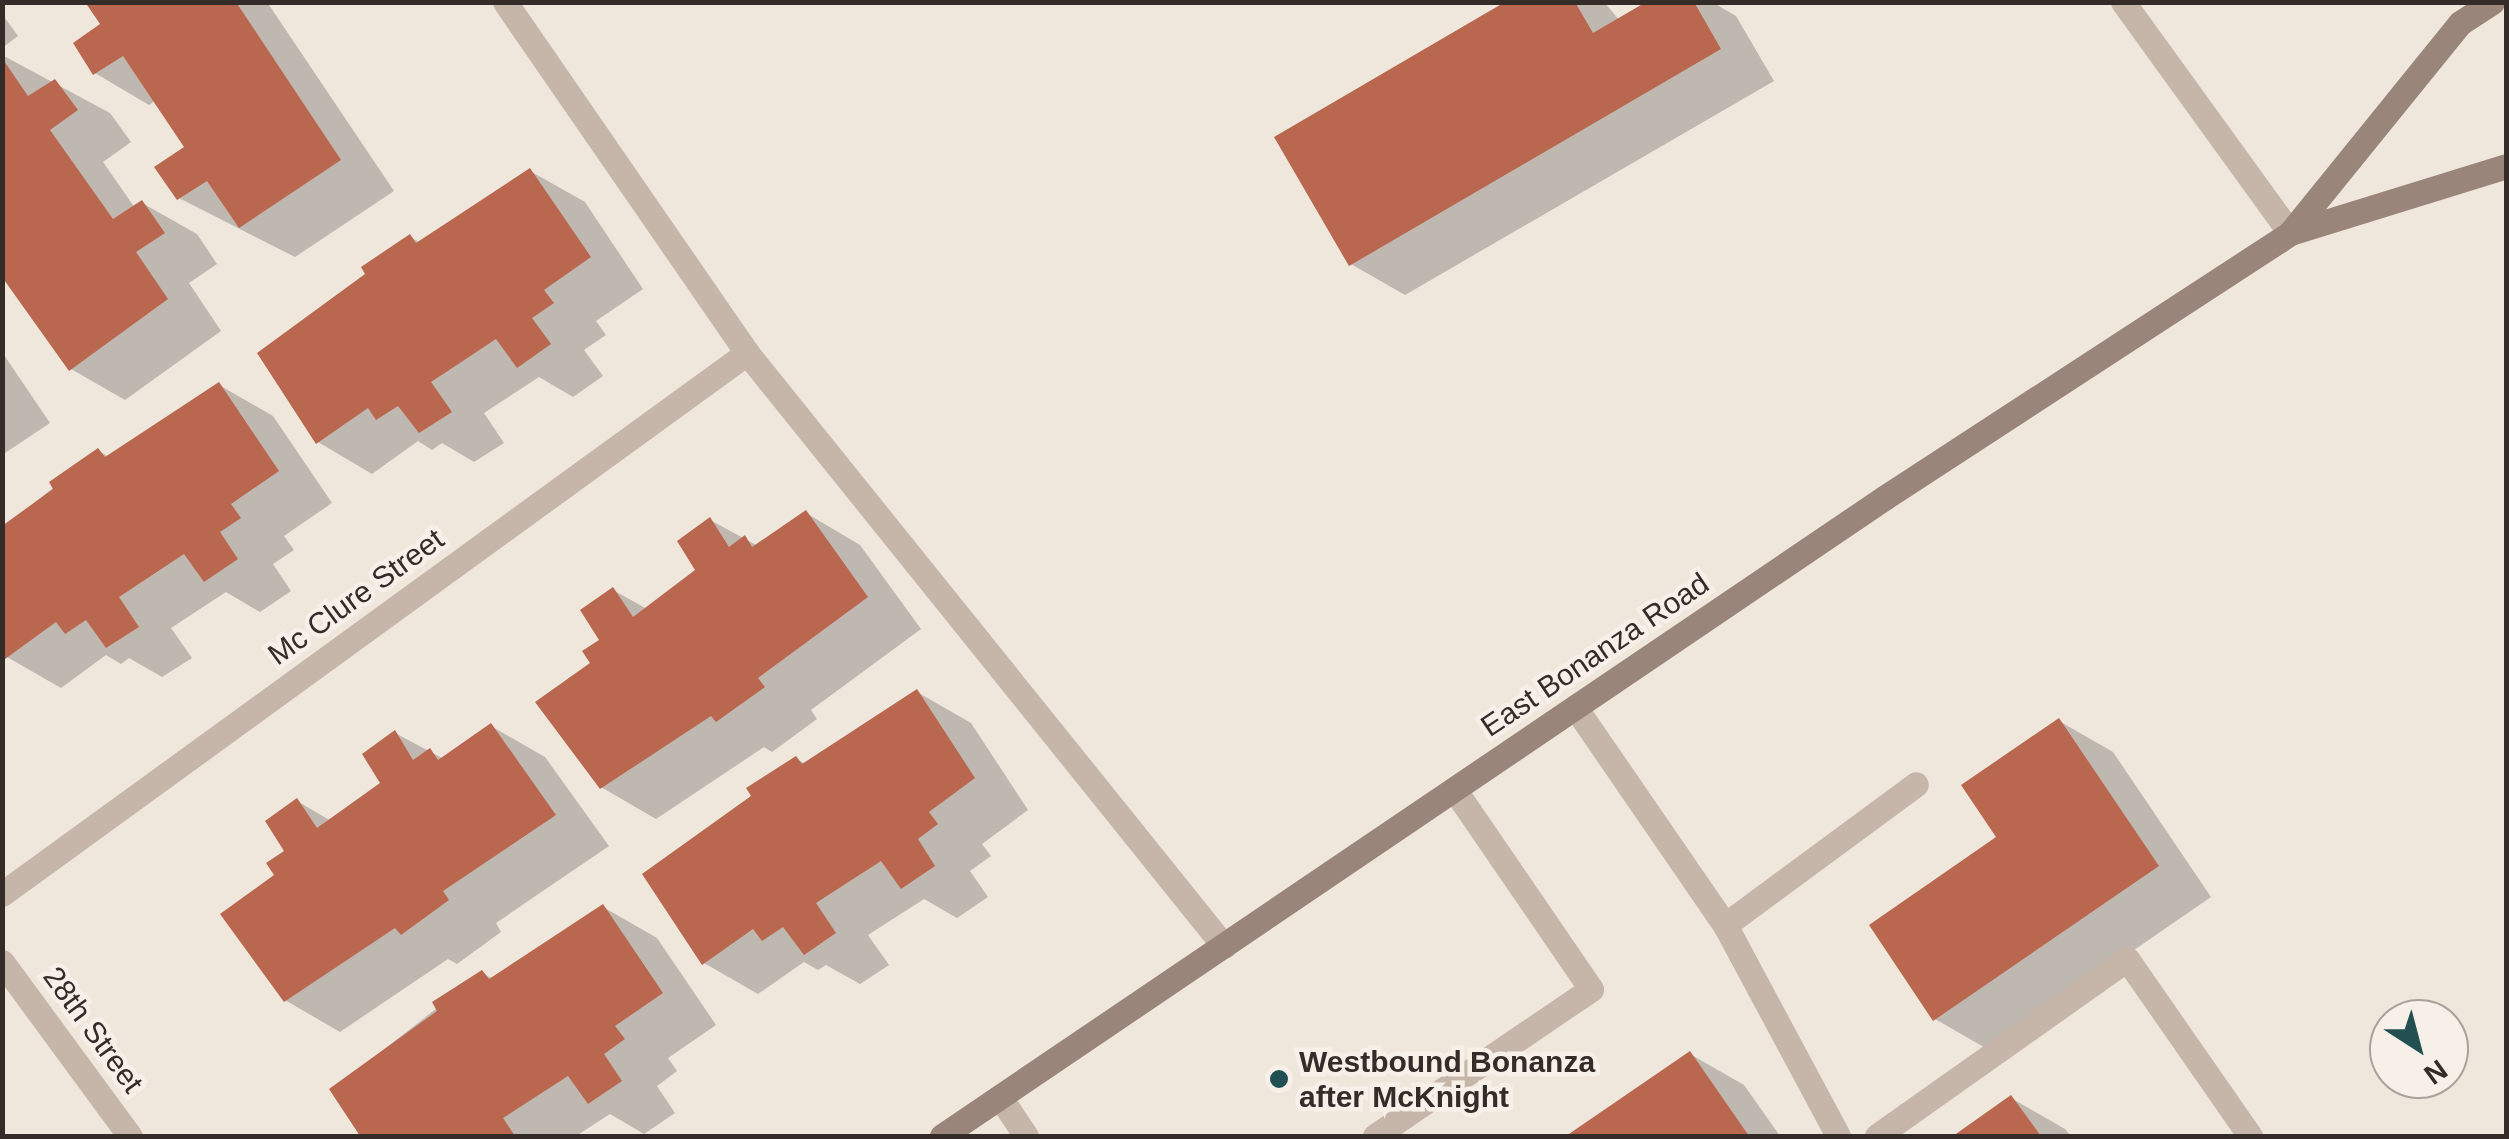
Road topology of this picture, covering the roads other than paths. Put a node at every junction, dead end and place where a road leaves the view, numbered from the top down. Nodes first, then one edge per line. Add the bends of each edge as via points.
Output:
1 (505, 2) edge
2 (2492, 2) edge
3 (2127, 4) edge
4 (2506, 166) edge
5 (2290, 233) junction
6 (747, 353) junction
7 (1576, 708) junction
8 (1916, 784) dead end
9 (1454, 790) junction
10 (2, 894) edge
11 (1725, 925) junction
12 (1224, 946) junction
13 (2, 962) edge
14 (1000, 1097) junction
15 (130, 1136) edge
16 (942, 1136) edge
17 (1026, 1136) edge
18 (1375, 1136) edge
19 (1838, 1136) edge
20 (1878, 1136) edge
21 (2250, 1136) edge

1 - 6 street
2 - 5 main road, East Bonanza Road via 2460,23
3 - 5 street
4 - 5 main road, East Bonanza Road
5 - 7 main road, East Bonanza Road
6 - 10 street, Mc Clure Street
6 - 12 street
7 - 9 main road, East Bonanza Road
7 - 11 street
8 - 11 street
9 - 12 main road, East Bonanza Road
9 - 18 street via 1591,990
11 - 19 street
12 - 14 main road, East Bonanza Road
13 - 15 street, 28th Street
14 - 16 main road, East Bonanza Road
14 - 17 street
20 - 21 street via 2127,959

